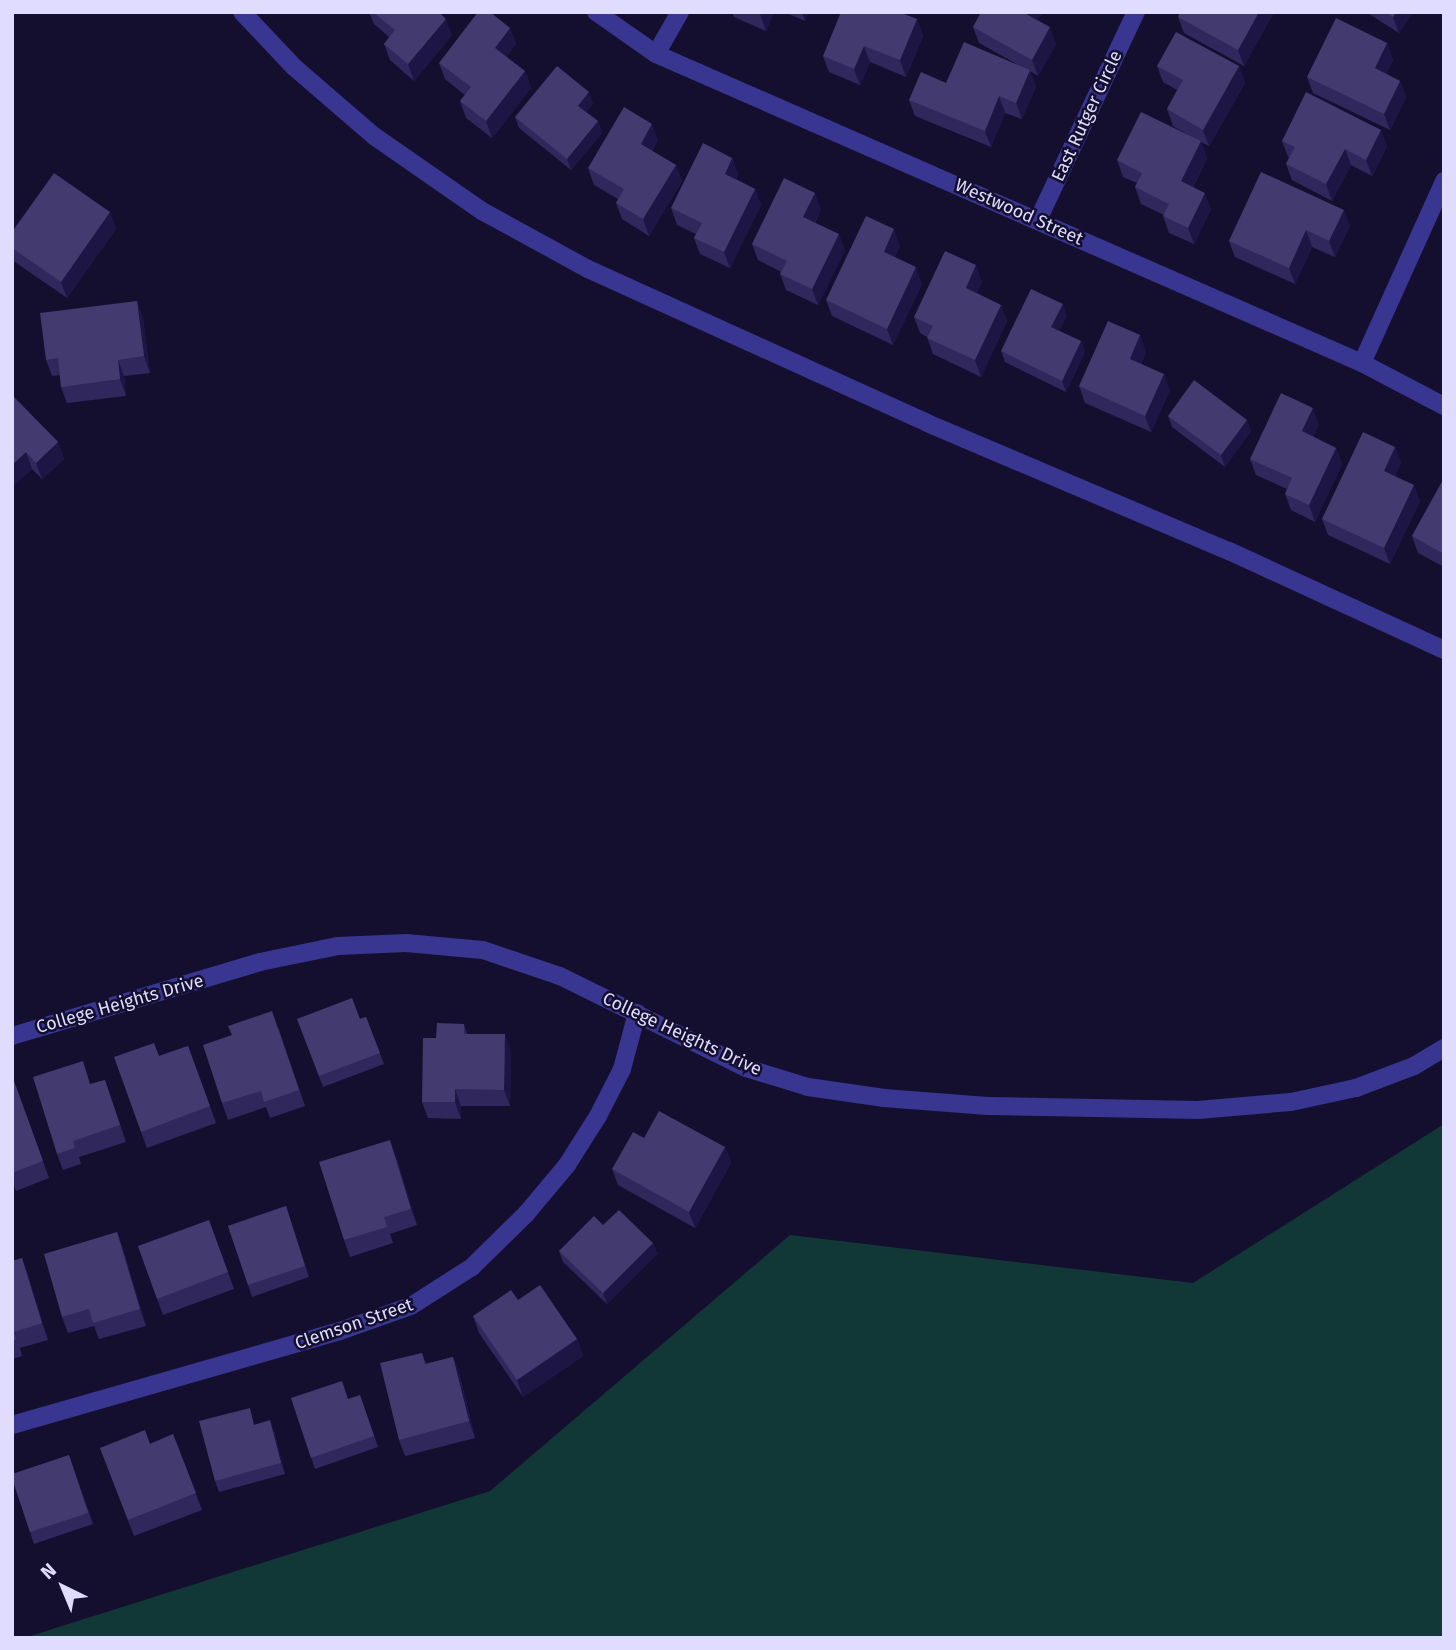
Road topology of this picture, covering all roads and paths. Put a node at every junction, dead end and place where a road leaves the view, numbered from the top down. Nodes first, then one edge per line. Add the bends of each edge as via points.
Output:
1 (242, 12) edge
2 (596, 12) edge
3 (680, 12) edge
4 (1136, 12) edge
5 (656, 54) junction
6 (1444, 181) edge
7 (1038, 220) junction
8 (1362, 363) junction
9 (1444, 406) edge
10 (1444, 650) edge
11 (637, 1013) junction
12 (12, 1036) edge
13 (1444, 1048) edge
14 (12, 1425) edge

1 - 10 street via 294,67 374,136 482,211 588,269
2 - 5 street, Westwood Street
3 - 5 street
4 - 7 street, East Rutger Circle
5 - 7 street, Westwood Street
6 - 8 street
7 - 8 street, Westwood Street
8 - 9 street, Westwood Street
11 - 12 street, College Heights Drive via 559,976 482,950 406,943 338,946 260,962
11 - 13 street, College Heights Drive via 746,1068 808,1087 988,1106 1198,1110 1291,1102 1356,1088 1414,1066
11 - 14 street, Clemson Street via 622,1069 567,1165 472,1267 411,1306 340,1331

